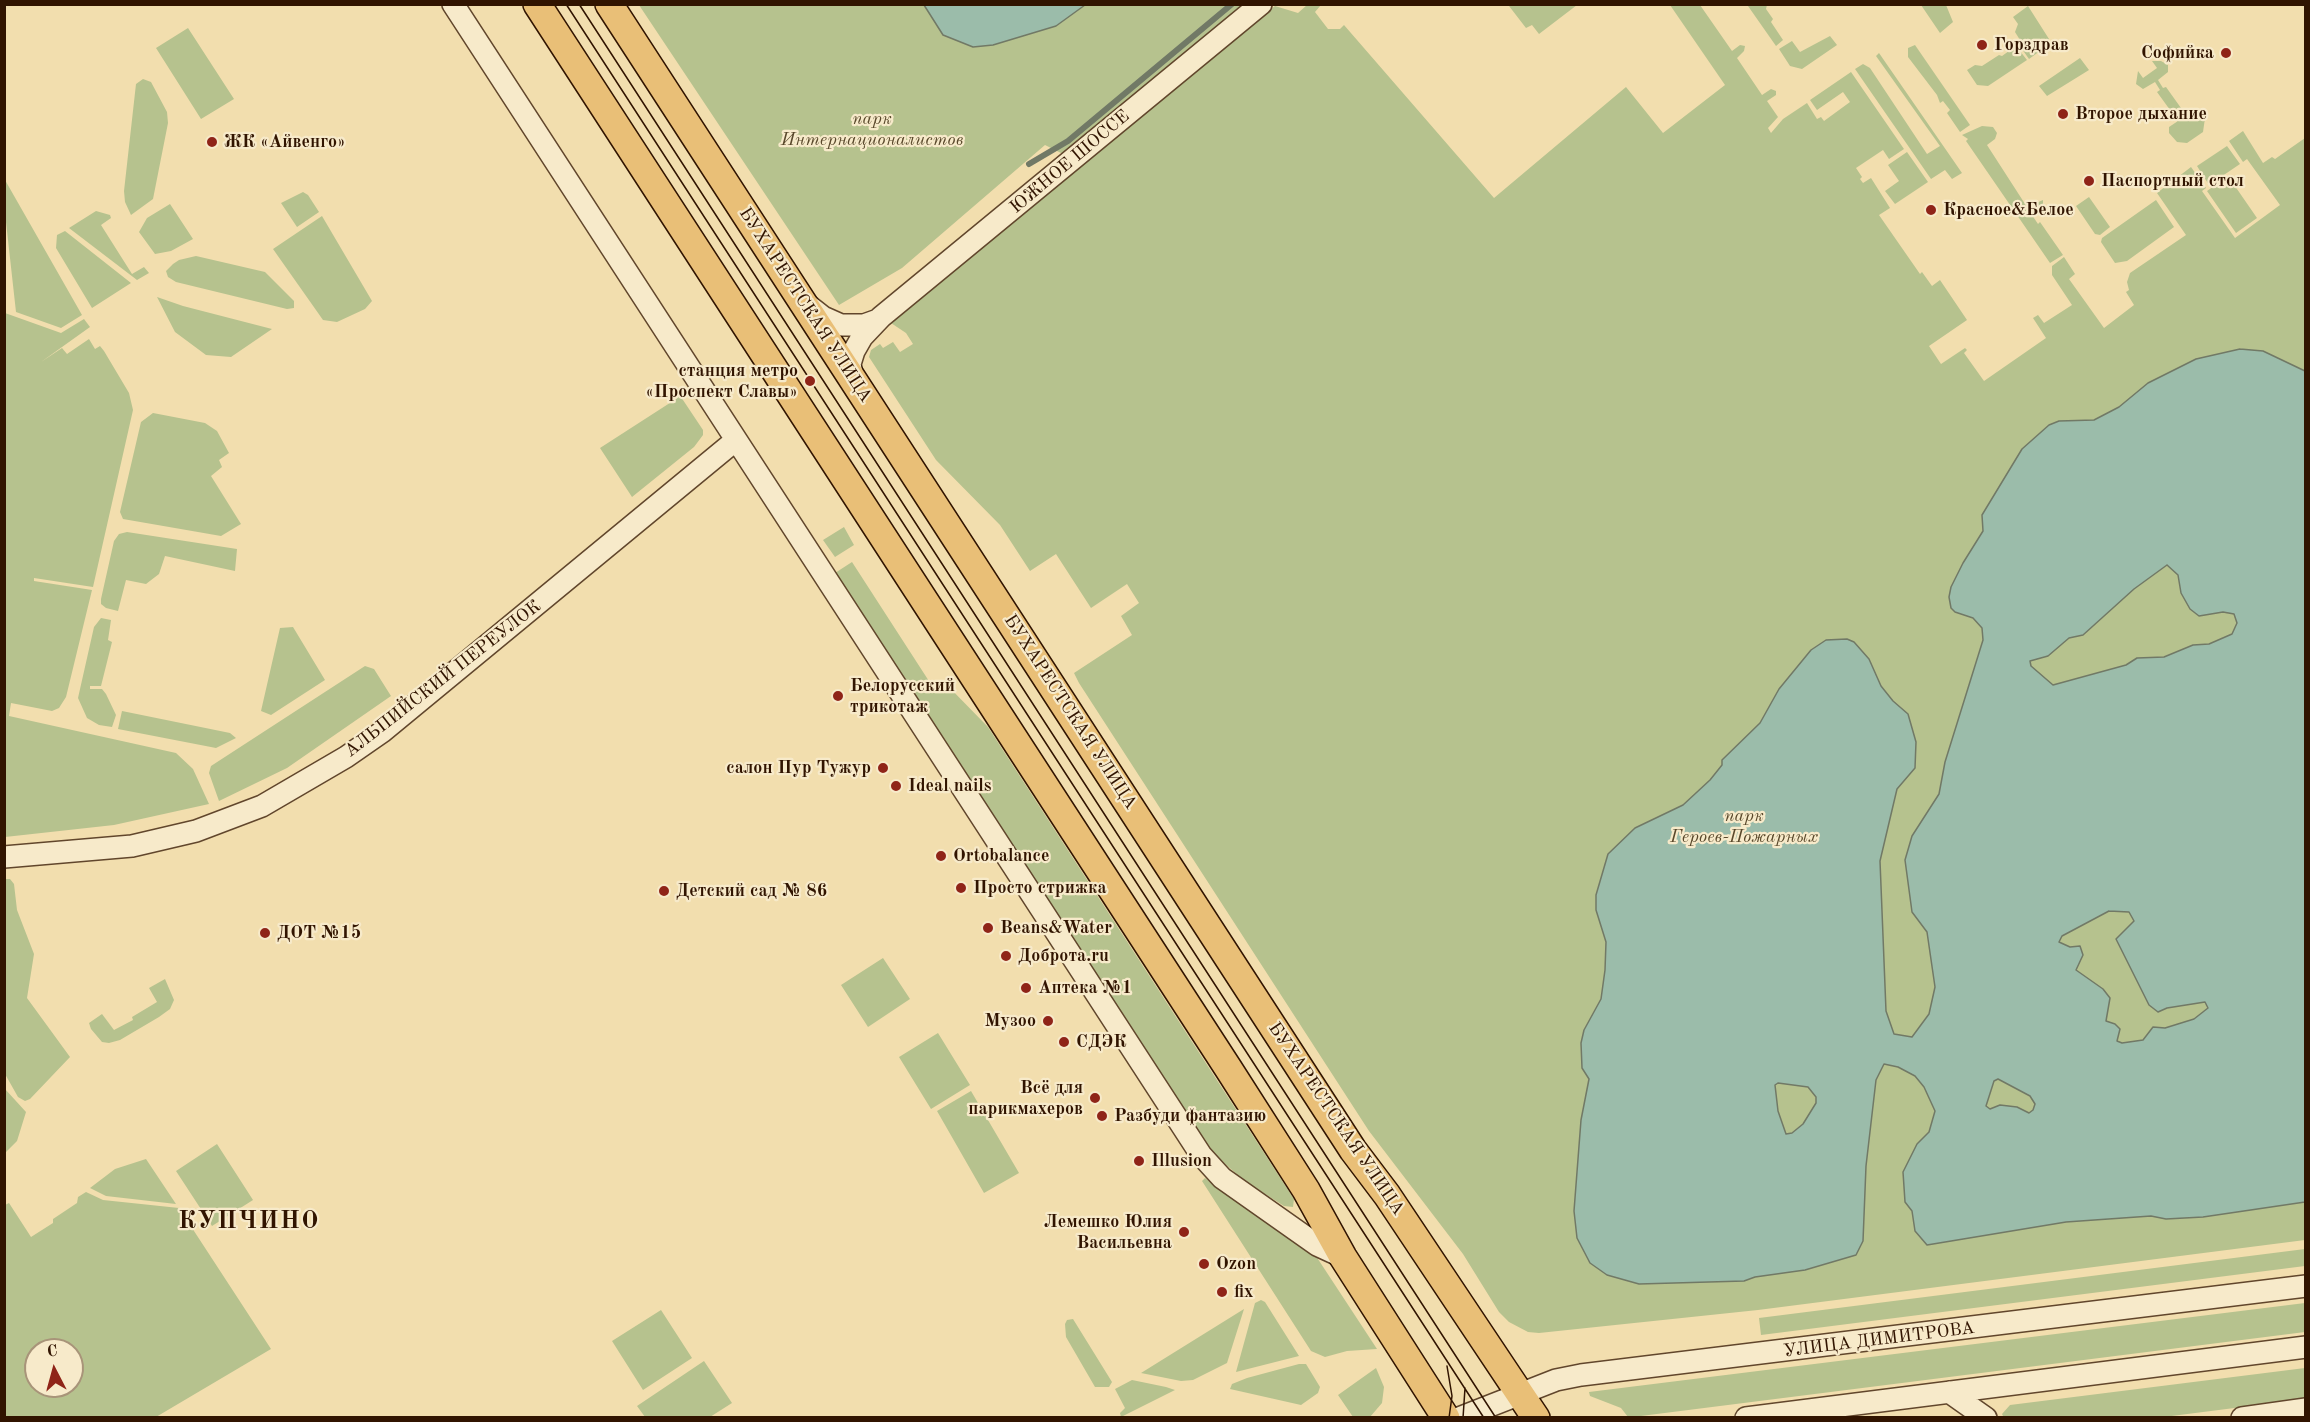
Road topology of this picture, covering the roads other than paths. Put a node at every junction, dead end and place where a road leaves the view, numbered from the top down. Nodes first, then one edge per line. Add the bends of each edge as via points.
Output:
1 (453, 4) edge
2 (537, 4) edge
3 (609, 4) edge
4 (1260, 4) edge
5 (800, 297) junction
6 (879, 320) junction
7 (853, 379) junction
8 (736, 440) junction
9 (4, 857) edge
10 (1343, 1257) junction
11 (2306, 1286) edge
12 (2306, 1347) edge
13 (1949, 1392) junction
14 (1519, 1393) junction
15 (2306, 1409) edge
16 (1446, 1418) edge
17 (1459, 1418) edge
18 (1536, 1418) edge
19 (1746, 1418) edge
20 (1986, 1418) edge
21 (2242, 1418) edge

1 - 8 street
2 - 10 main road via 1215,1048 1306,1190
3 - 5 main road, БУХАРЕСТСКАЯ УЛИЦА
4 - 6 street, ЮЖНОЕ ШОССЕ
5 - 6 street, ЮЖНОЕ ШОССЕ via 823,317 841,326
5 - 7 main road, БУХАРЕСТСКАЯ УЛИЦА
6 - 7 street, ЮЖНОЕ ШОССЕ via 854,351 850,364
7 - 14 main road, БУХАРЕСТСКАЯ УЛИЦА via 1353,1150
8 - 9 street, АЛЬПИЙСКИЙ ПЕРЕУЛОК via 382,732 262,806 196,831 132,846
8 - 10 street via 1201,1155 1222,1178 1317,1245
10 - 16 main road
11 - 14 street, УЛИЦА ДИМИТРОВА via 1581,1375
12 - 13 street
13 - 19 street
13 - 20 street
14 - 17 street, УЛИЦА ДИМИТРОВА
14 - 18 main road, БУХАРЕСТСКАЯ УЛИЦА
15 - 21 street

